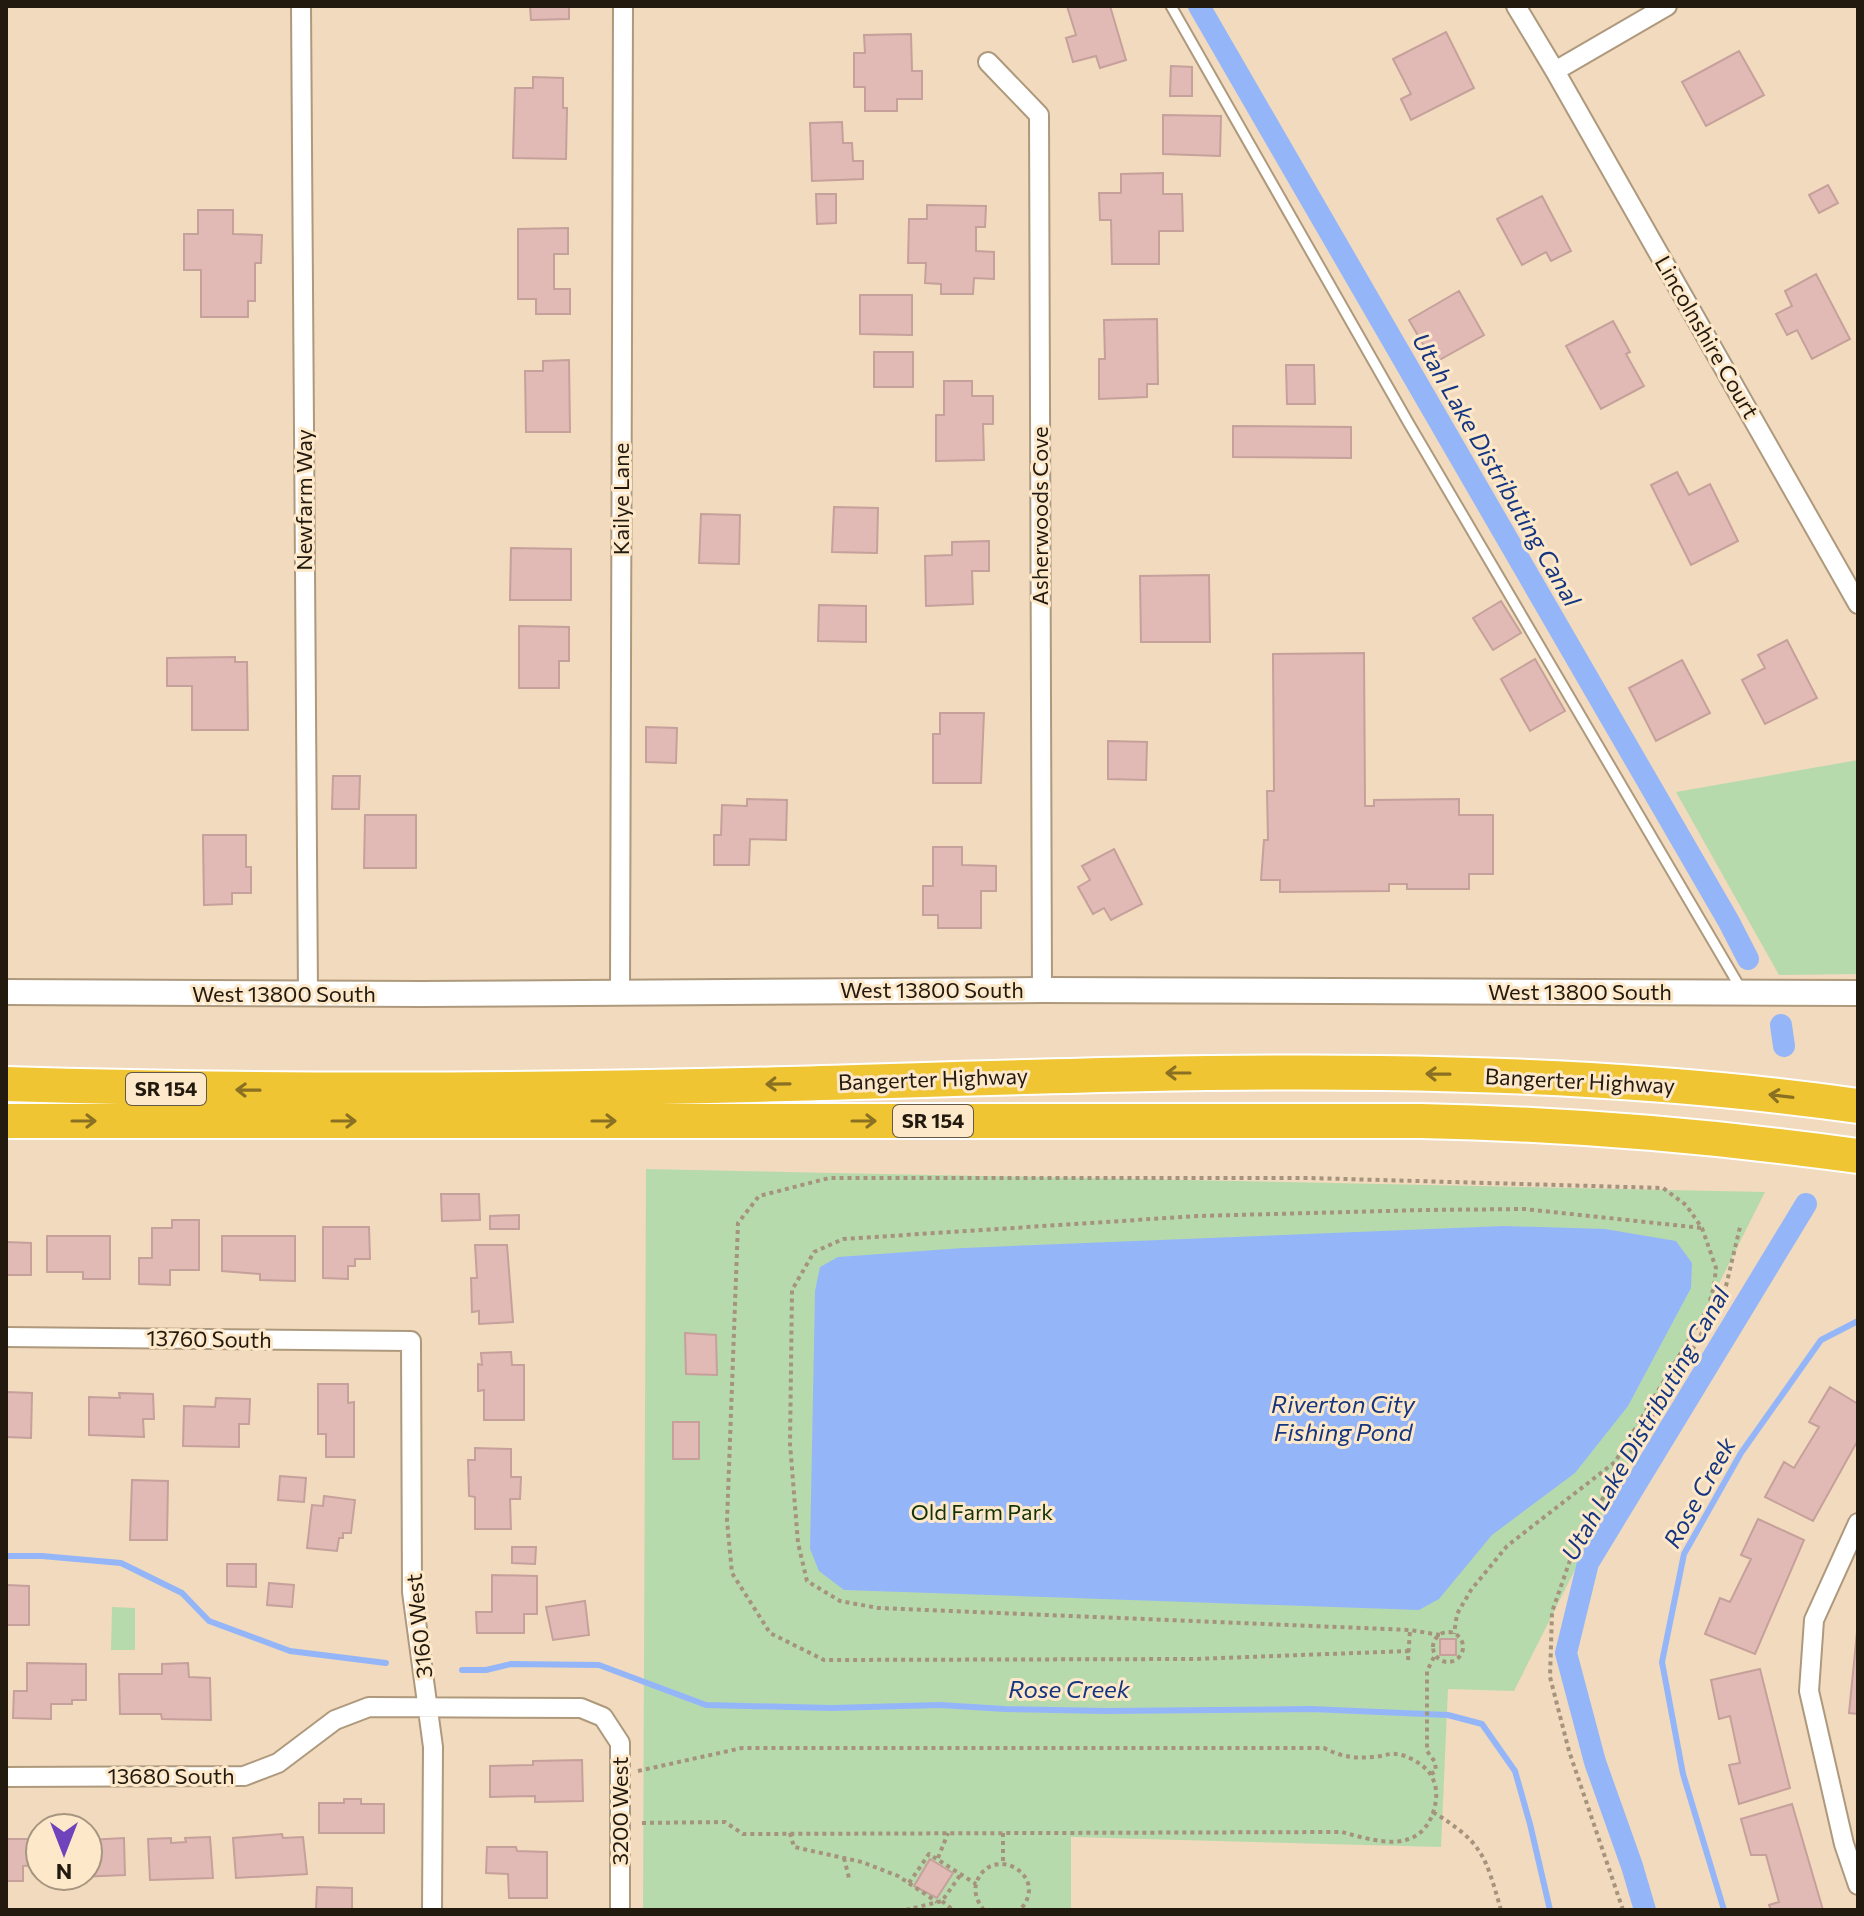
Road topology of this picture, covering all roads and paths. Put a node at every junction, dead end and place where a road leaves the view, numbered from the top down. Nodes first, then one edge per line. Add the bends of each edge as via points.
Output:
1 (301, 6) edge
2 (623, 6) edge
3 (1171, 6) edge
4 (1516, 6) edge
5 (1667, 6) edge
6 (988, 62) dead end
7 (1555, 71) junction
8 (1858, 604) edge
9 (1042, 990) junction
10 (620, 991) junction
11 (6, 992) edge
12 (1744, 993) junction
13 (1858, 993) edge
14 (308, 994) junction
15 (6, 1084) edge
16 (1858, 1106) edge
17 (6, 1121) edge
18 (1858, 1156) edge
19 (1740, 1227) dead end
20 (1702, 1228) junction
21 (6, 1337) edge
22 (411, 1341) joint
23 (1858, 1523) edge
24 (1410, 1630) junction
25 (1454, 1634) junction
26 (1440, 1635) junction
27 (1409, 1651) junction
28 (1435, 1655) junction
29 (1408, 1660) dead end
30 (428, 1706) junction
31 (603, 1717) joint
32 (637, 1771) dead end
33 (1431, 1774) junction
34 (6, 1777) edge
35 (1433, 1812) junction
36 (639, 1823) dead end
37 (790, 1833) junction
38 (948, 1833) junction
39 (1003, 1833) junction
40 (844, 1858) junction
41 (938, 1858) junction
42 (1003, 1864) junction
43 (961, 1874) junction
44 (849, 1878) dead end
45 (909, 1883) junction
46 (976, 1884) junction
47 (1858, 1885) edge
48 (940, 1901) junction
49 (432, 1910) edge
50 (620, 1910) edge
51 (906, 1910) edge
52 (953, 1910) edge
53 (984, 1910) edge
54 (1020, 1910) edge
55 (1501, 1910) edge
56 (1623, 1910) edge

1 - 14 street, Newfarm Way
2 - 10 street, Kailye Lane
3 - 12 lane
4 - 7 street, Lincolnshire Court
5 - 7 street
6 - 9 street, Asherwoods Cove via 1039,115
7 - 8 street, Lincolnshire Court
9 - 10 street, West 13800 South
9 - 12 street, West 13800 South
10 - 14 street, West 13800 South
11 - 14 street, West 13800 South
12 - 13 street, West 13800 South
16 -> 15 highway, Bangerter Highway / SR 154 via 1638,1082 1470,1075 1094,1074 326,1091
17 -> 18 highway, Bangerter Highway / SR 154 via 1421,1121 1679,1134
19 - 56 path via 1726,1286 1576,1543 1552,1612 1550,1677
20 - 24 path via 1524,1209 1198,1216 843,1239 814,1252 792,1290 790,1444 798,1543 807,1581 840,1601 878,1608
20 - 25 path via 1716,1268 1708,1308 1615,1462 1507,1546 1471,1590 1457,1614
20 - 27 path via 1686,1205 1663,1188 1310,1178 829,1178 759,1196 738,1223 727,1521 732,1573 770,1633 824,1660 1194,1659
21 - 22 street, 13760 South
22 - 30 street, 3160 West via 412,1592
23 - 47 street via 1814,1620 1809,1691
24 - 26 path
24 - 27 path
25 - 26 path
25 - 28 path via 1462,1645 1457,1659 1448,1662
26 - 28 path via 1434,1642
27 - 29 path
28 - 33 path via 1428,1676 1427,1751 1436,1771
30 - 31 street, 13680 South via 581,1708
30 - 34 street, 13680 South via 369,1707 335,1720 278,1763 244,1776
30 - 49 street, 3160 West via 433,1747
31 - 50 street, 3200 West via 620,1743
32 - 33 path via 742,1748 1324,1748 1337,1756 1396,1754 1413,1759
33 - 35 path via 1438,1799
35 - 39 path via 1428,1826 1405,1841 1378,1842 1342,1832
35 - 55 path via 1465,1831 1487,1862
36 - 37 path via 725,1822 743,1834
37 - 38 path
37 - 40 path via 794,1847
38 - 39 path
38 - 41 path
39 - 42 path
40 - 44 path
40 - 45 path
41 - 43 path
41 - 45 path via 929,1854
42 - 46 path via 983,1871
42 - 54 path via 1017,1868 1028,1881 1028,1898
43 - 46 path
43 - 48 path
45 - 48 path
46 - 53 path
48 - 51 path
48 - 52 path

